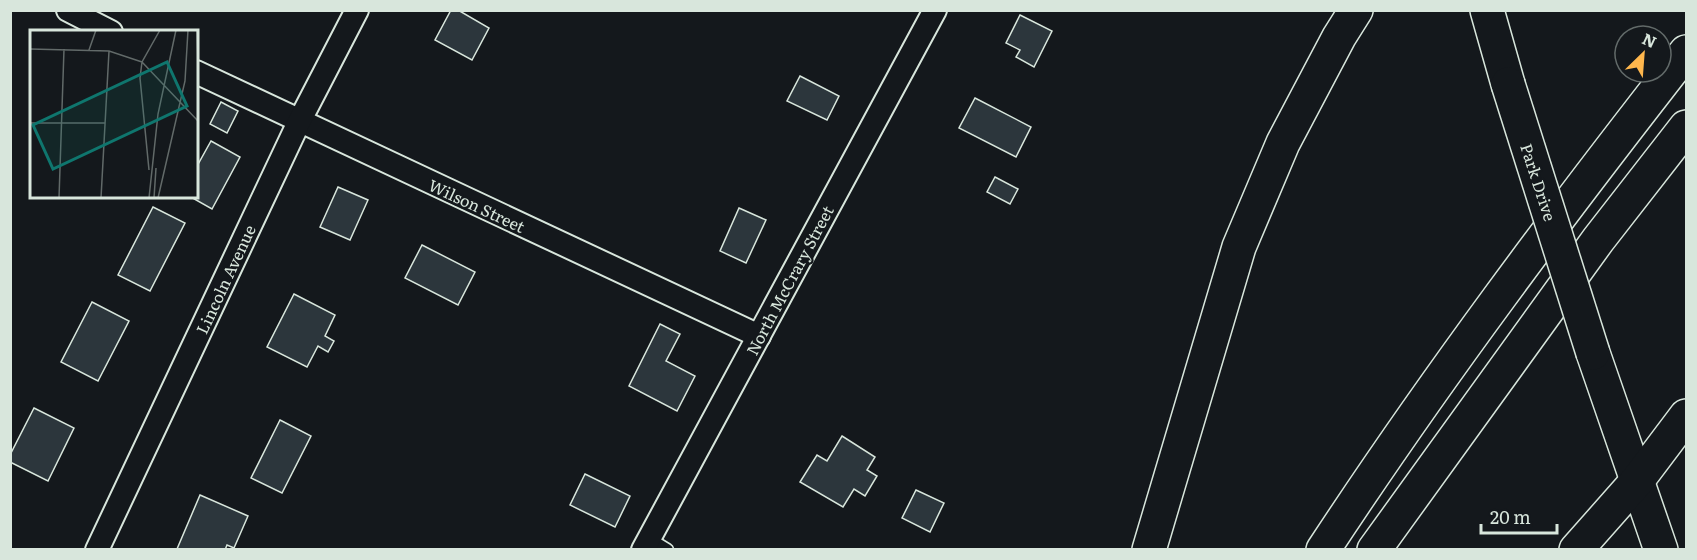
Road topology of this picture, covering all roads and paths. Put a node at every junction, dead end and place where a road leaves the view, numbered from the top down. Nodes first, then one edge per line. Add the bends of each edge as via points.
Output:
1 (68, 10) edge
2 (357, 10) edge
3 (935, 10) edge
4 (1356, 10) edge
5 (1486, 10) edge
6 (107, 30) edge
7 (1686, 52) edge
8 (198, 73) edge
9 (299, 122) junction
10 (1686, 127) edge
11 (759, 336) junction
12 (1686, 416) edge
13 (1637, 481) junction
14 (653, 546) edge
15 (97, 549) edge
16 (1149, 549) edge
17 (1323, 549) edge
18 (1374, 549) edge
19 (1576, 549) edge
20 (1661, 549) edge

1 - 6 street
2 - 9 street, Lincoln Avenue
3 - 11 street, North McCrary Street
4 - 16 main road via 1283,143 1239,247
5 - 13 main road, Park Drive, bridge
7 - 17 main road via 1492,309
8 - 9 street, Wilson Street
9 - 11 street, Wilson Street
9 - 15 street, Lincoln Avenue
10 - 18 main road via 1598,240
11 - 14 street, North McCrary Street
12 - 13 main road
13 - 19 main road
13 - 20 main road, Park Drive

